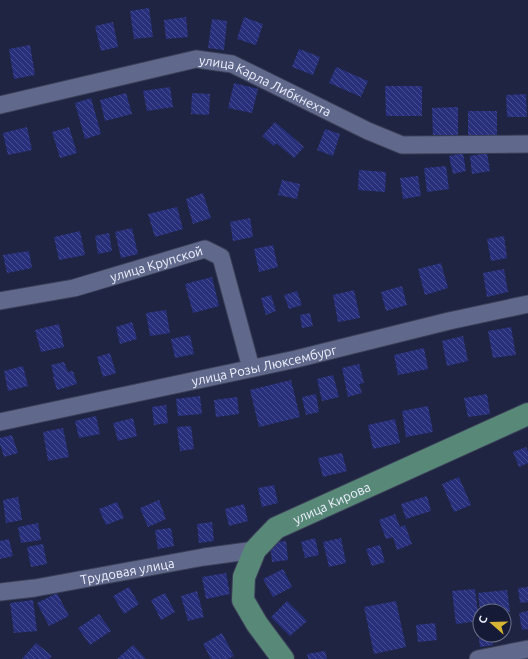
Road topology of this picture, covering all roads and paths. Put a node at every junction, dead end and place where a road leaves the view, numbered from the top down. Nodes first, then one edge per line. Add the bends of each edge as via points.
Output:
1 (0, 105) edge
2 (528, 144) edge
3 (0, 301) edge
4 (528, 304) edge
5 (251, 368) junction
6 (528, 414) edge
7 (0, 422) edge
8 (255, 550) junction
9 (0, 592) edge
10 (528, 649) edge
11 (283, 659) edge
12 (478, 659) edge

1 - 2 street, улица Карла Либкнехта via 196,59 232,64 402,145
3 - 5 street, улица Крупской via 74,288 205,248 221,257
4 - 5 street, улица Розы Люксембург
5 - 7 street, улица Розы Люксембург
6 - 8 main road, улица Кирова via 276,528
8 - 9 street, Трудовая улица
8 - 11 main road, улица Кирова via 244,576 243,600
10 - 12 street

